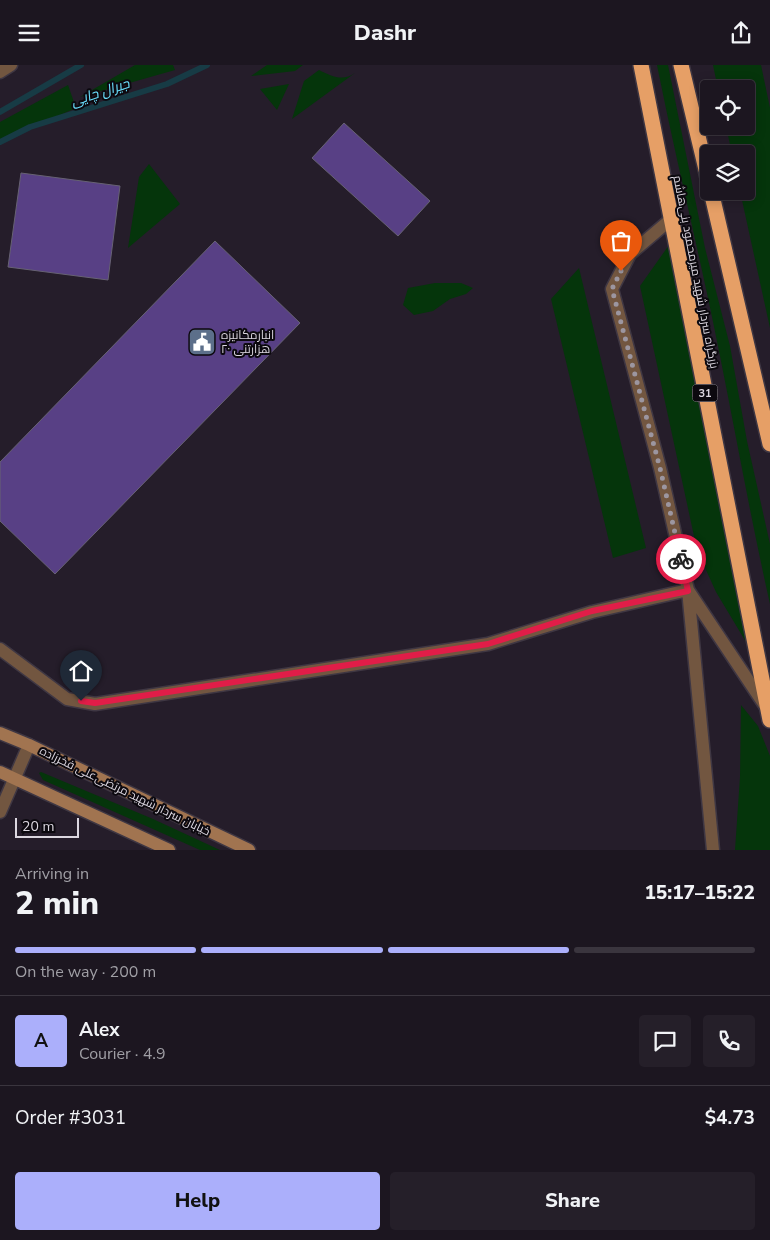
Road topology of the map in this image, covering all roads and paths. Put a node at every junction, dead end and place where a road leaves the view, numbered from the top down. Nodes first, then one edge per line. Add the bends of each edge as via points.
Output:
1 (11, 65) edge
2 (641, 65) edge
3 (682, 65) edge
4 (0, 72) edge
5 (700, 145) edge
6 (713, 200) edge
7 (670, 220) junction
8 (770, 444) edge
9 (688, 591) junction
10 (0, 649) edge
11 (769, 715) edge
12 (0, 733) edge
13 (29, 745) junction
14 (0, 772) edge
15 (15, 778) junction
16 (0, 812) edge
17 (169, 850) edge
18 (248, 850) edge
19 (713, 850) edge

1 - 4 street
2 - 7 highway, بزرگراه سردار شهید میرمحمود بنی‌هاشم / 31
3 - 5 highway
6 - 8 highway
7 - 9 street via 630,254 612,289 660,468
7 - 11 highway, بزرگراه سردار شهید میرمحمود بنی‌هاشم / 31
9 - 10 street via 592,611 488,644 95,703 67,699
9 - 11 street
9 - 19 street
12 - 13 main road, خیابان سردار شهید مرتضی‌علی فخرزاده
13 - 15 street
13 - 18 main road, خیابان سردار شهید مرتضی‌علی فخرزاده
14 - 15 main road
15 - 16 street
15 - 17 main road

